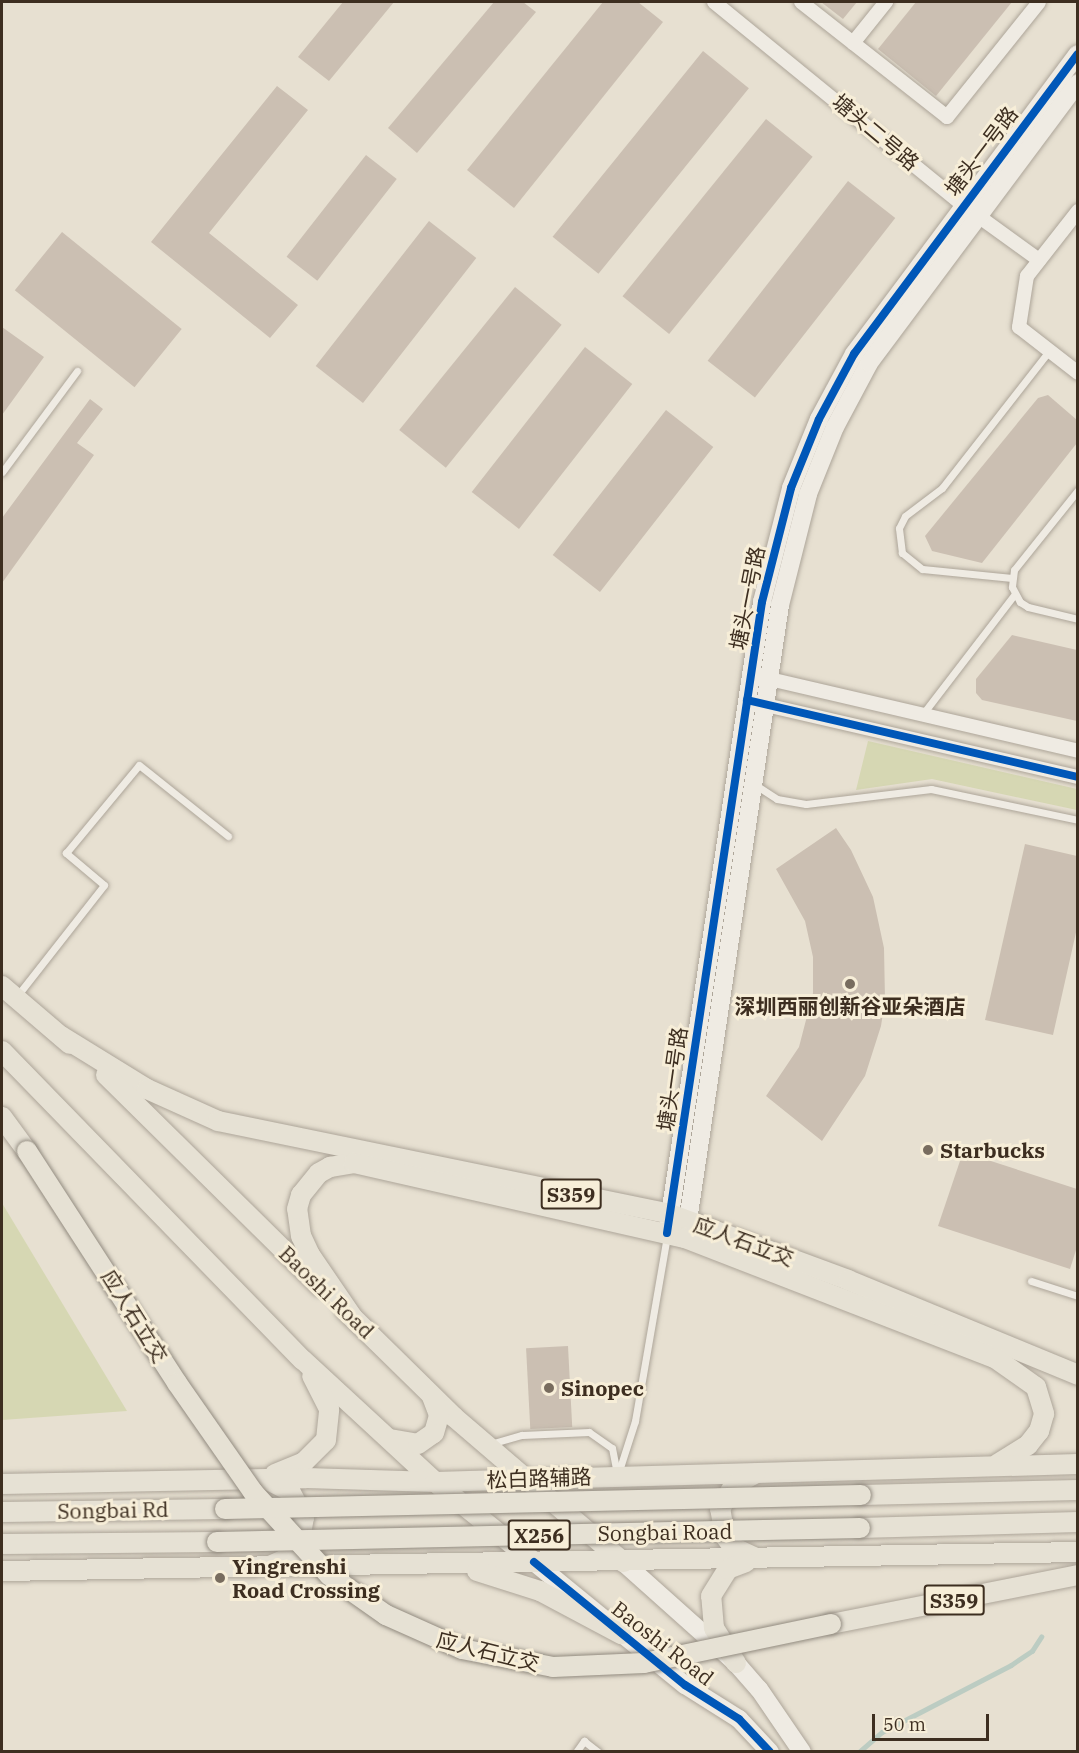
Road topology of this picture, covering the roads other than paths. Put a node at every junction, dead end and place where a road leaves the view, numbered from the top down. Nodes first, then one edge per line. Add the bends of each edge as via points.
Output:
1 (714, 2) edge
2 (801, 2) edge
3 (886, 2) edge
4 (1039, 2) edge
5 (853, 42) junction
6 (1077, 54) edge
7 (1077, 83) edge
8 (970, 210) junction
9 (1077, 212) edge
10 (1039, 260) junction
11 (1049, 351) junction
12 (77, 371) dead end
13 (1077, 373) edge
14 (2, 472) edge
15 (1077, 490) edge
16 (1012, 579) junction
17 (1014, 595) junction
18 (1077, 619) edge
19 (759, 677) junction
20 (756, 702) junction
21 (922, 715) junction
22 (1077, 751) edge
23 (1077, 777) edge
24 (752, 783) junction
25 (1077, 820) edge
26 (228, 836) dead end
27 (9, 992) edge
28 (61, 1036) junction
29 (2, 1050) edge
30 (2, 1117) edge
31 (678, 1226) junction
32 (1031, 1281) dead end
33 (1077, 1296) edge
34 (353, 1318) junction
35 (303, 1360) junction
36 (1077, 1375) edge
37 (432, 1395) junction
38 (388, 1438) junction
39 (486, 1446) junction
40 (1077, 1464) edge
41 (992, 1466) junction
42 (759, 1472) junction
43 (617, 1475) junction
44 (263, 1478) junction
45 (523, 1478) junction
46 (435, 1482) junction
47 (2, 1484) edge
48 (1077, 1490) edge
49 (225, 1509) joint
50 (2, 1512) edge
51 (1077, 1522) edge
52 (217, 1542) joint
53 (2, 1544) edge
54 (1077, 1552) edge
55 (760, 1559) junction
56 (534, 1562) junction
57 (623, 1562) junction
58 (454, 1565) junction
59 (260, 1569) junction
60 (2, 1571) edge
61 (1077, 1575) edge
62 (621, 1634) junction
63 (736, 1664) junction
64 (576, 1752) edge
65 (598, 1752) edge
66 (770, 1752) edge
67 (802, 1752) edge

1 - 8 street, 塘头二号路
2 - 5 street
3 - 5 street
4 - 5 street via 947,117
6 - 8 street, 塘头一号路
7 - 8 street, 塘头一号路
8 - 10 street, 塘头二号路
8 - 19 street, 塘头一号路 via 854,354 819,419 779,526
9 - 10 street
10 - 11 street via 1027,276 1019,327
11 - 13 street
11 - 16 lane via 942,488 905,516 899,528 902,553 922,569
12 - 14 lane
15 - 16 lane
16 - 17 lane
17 - 18 lane via 1028,607
17 - 21 lane
19 - 20 street, 塘头一号路
19 - 21 street
20 - 23 street
20 - 24 street, 塘头一号路
20 - 31 street, 塘头一号路
21 - 22 street
24 - 25 lane via 791,803 852,800 931,789
24 - 31 street, 塘头一号路
26 - 27 lane via 139,765 66,853 104,885
27 - 28 main road, Baoshi Road / S359
28 - 31 main road, 应人石立交 / S359 via 147,1089 218,1121
28 - 34 main road, Baoshi Road / S359 via 156,1121
29 - 35 main road, Baoshi Road
30 - 61 main road, 应人石立交 / S359, bridge via 253,1492 329,1575 386,1615 462,1649 553,1667 644,1663
31 - 34 main road via 365,1164 342,1163 309,1183 297,1209 297,1223 310,1254
31 - 36 main road, 应人石立交 / S359 via 848,1280
31 - 41 main road via 995,1358 1024,1375 1042,1401 1039,1431 1014,1457
31 - 43 lane via 635,1421
32 - 33 lane
34 - 37 main road, Baoshi Road / S359
35 - 38 main road, Baoshi Road
35 - 44 main road via 329,1409 326,1440 304,1462
37 - 38 main road via 439,1414 438,1424 427,1440 408,1445
37 - 39 main road, Baoshi Road / S359
38 - 46 main road, Baoshi Road
39 - 43 lane via 522,1435 589,1432 612,1448
39 - 45 main road, Baoshi Road / S359
40 - 41 main road, 松白路辅路
41 - 42 main road, 松白路辅路
42 - 43 main road, 松白路辅路
42 - 55 main road via 734,1485 725,1496 720,1523 733,1547
43 - 45 main road, 松白路辅路
44 - 46 main road, 松白路辅路
44 - 47 main road, 松白路辅路
44 - 59 main road via 290,1491 299,1503 304,1531 290,1557
45 - 46 main road, 松白路辅路
45 - 57 main road, Baoshi Road / S359
46 - 56 main road, Baoshi Road
48 - 49 main road, Songbai Road / X256, bridge
49 - 50 main road, Songbai Rd / X256
51 - 52 main road, Songbai Road / X256, bridge
52 - 53 main road, Songbai Rd / X256
54 - 55 main road, S359
55 - 57 main road, S359
55 - 63 main road via 728,1569 711,1596 714,1628
56 - 57 main road, S359
56 - 58 main road, X256
56 - 62 street, Baoshi Road
57 - 63 street, Baoshi Road
58 - 59 main road, X256
58 - 62 main road via 540,1591
59 - 60 main road, X256
62 - 66 street, Baoshi Road via 685,1685 739,1719
63 - 67 street, Baoshi Road via 759,1689
64 - 65 lane via 584,1741

